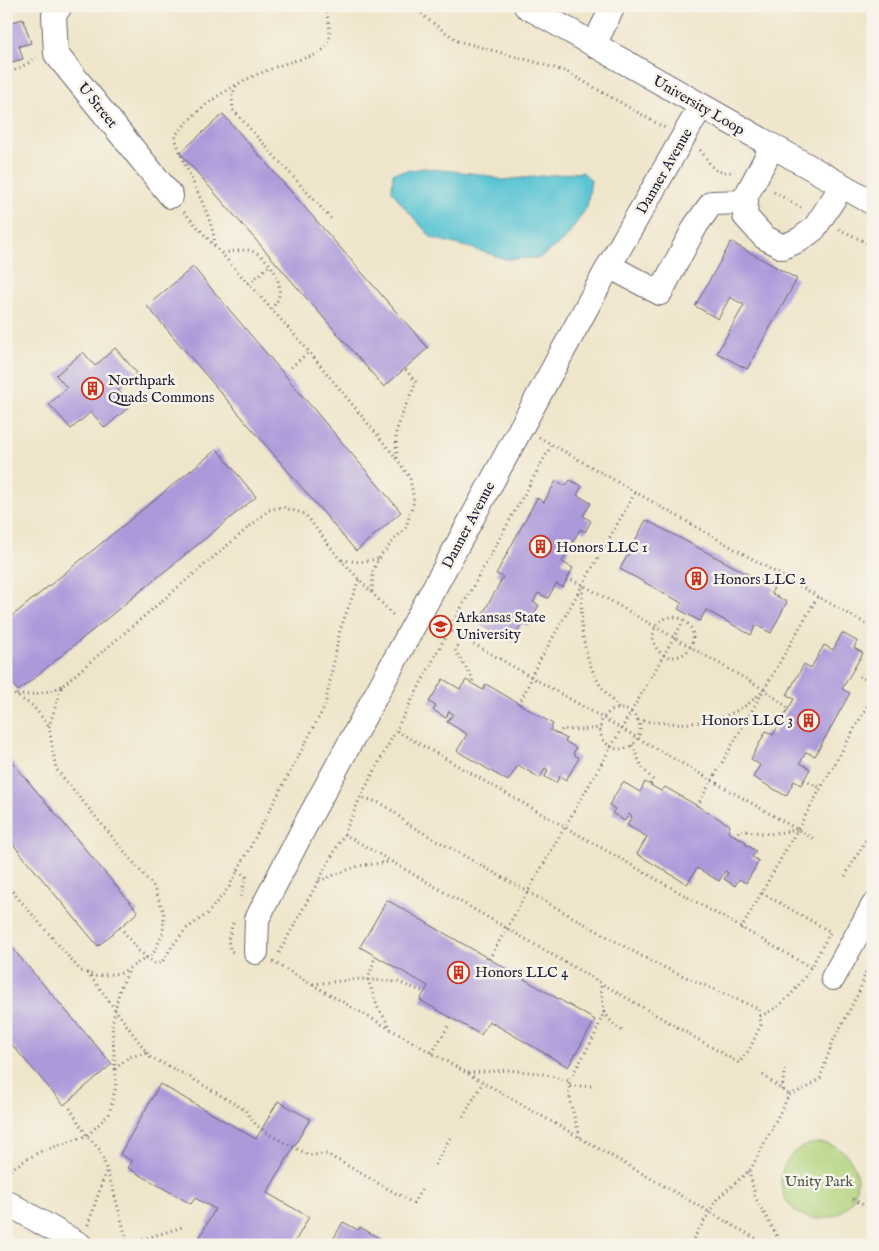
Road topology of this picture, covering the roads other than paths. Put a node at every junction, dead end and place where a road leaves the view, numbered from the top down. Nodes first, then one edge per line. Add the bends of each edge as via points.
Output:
1 (60, 6) edge
2 (526, 6) edge
3 (614, 6) edge
4 (594, 45) junction
5 (701, 106) junction
6 (772, 147) junction
7 (842, 186) junction
8 (170, 196) road end
9 (746, 202) junction
10 (873, 204) edge
11 (609, 266) junction
12 (873, 906) edge
13 (267, 953) road end
14 (833, 978) dead end
15 (6, 1202) edge
16 (79, 1244) edge

1 - 8 street, U Street via 54,15 56,54
2 - 4 street, University Loop
3 - 4 street
4 - 5 street, University Loop
5 - 6 street, University Loop
5 - 11 street, Danner Avenue
6 - 7 street, University Loop
6 - 9 street via 746,196
7 - 9 street via 814,228 783,247 764,237 745,216
7 - 10 street, University Loop
9 - 11 street via 712,203 696,225 660,293
11 - 13 street, Danner Avenue via 257,919
12 - 14 street
15 - 16 street

